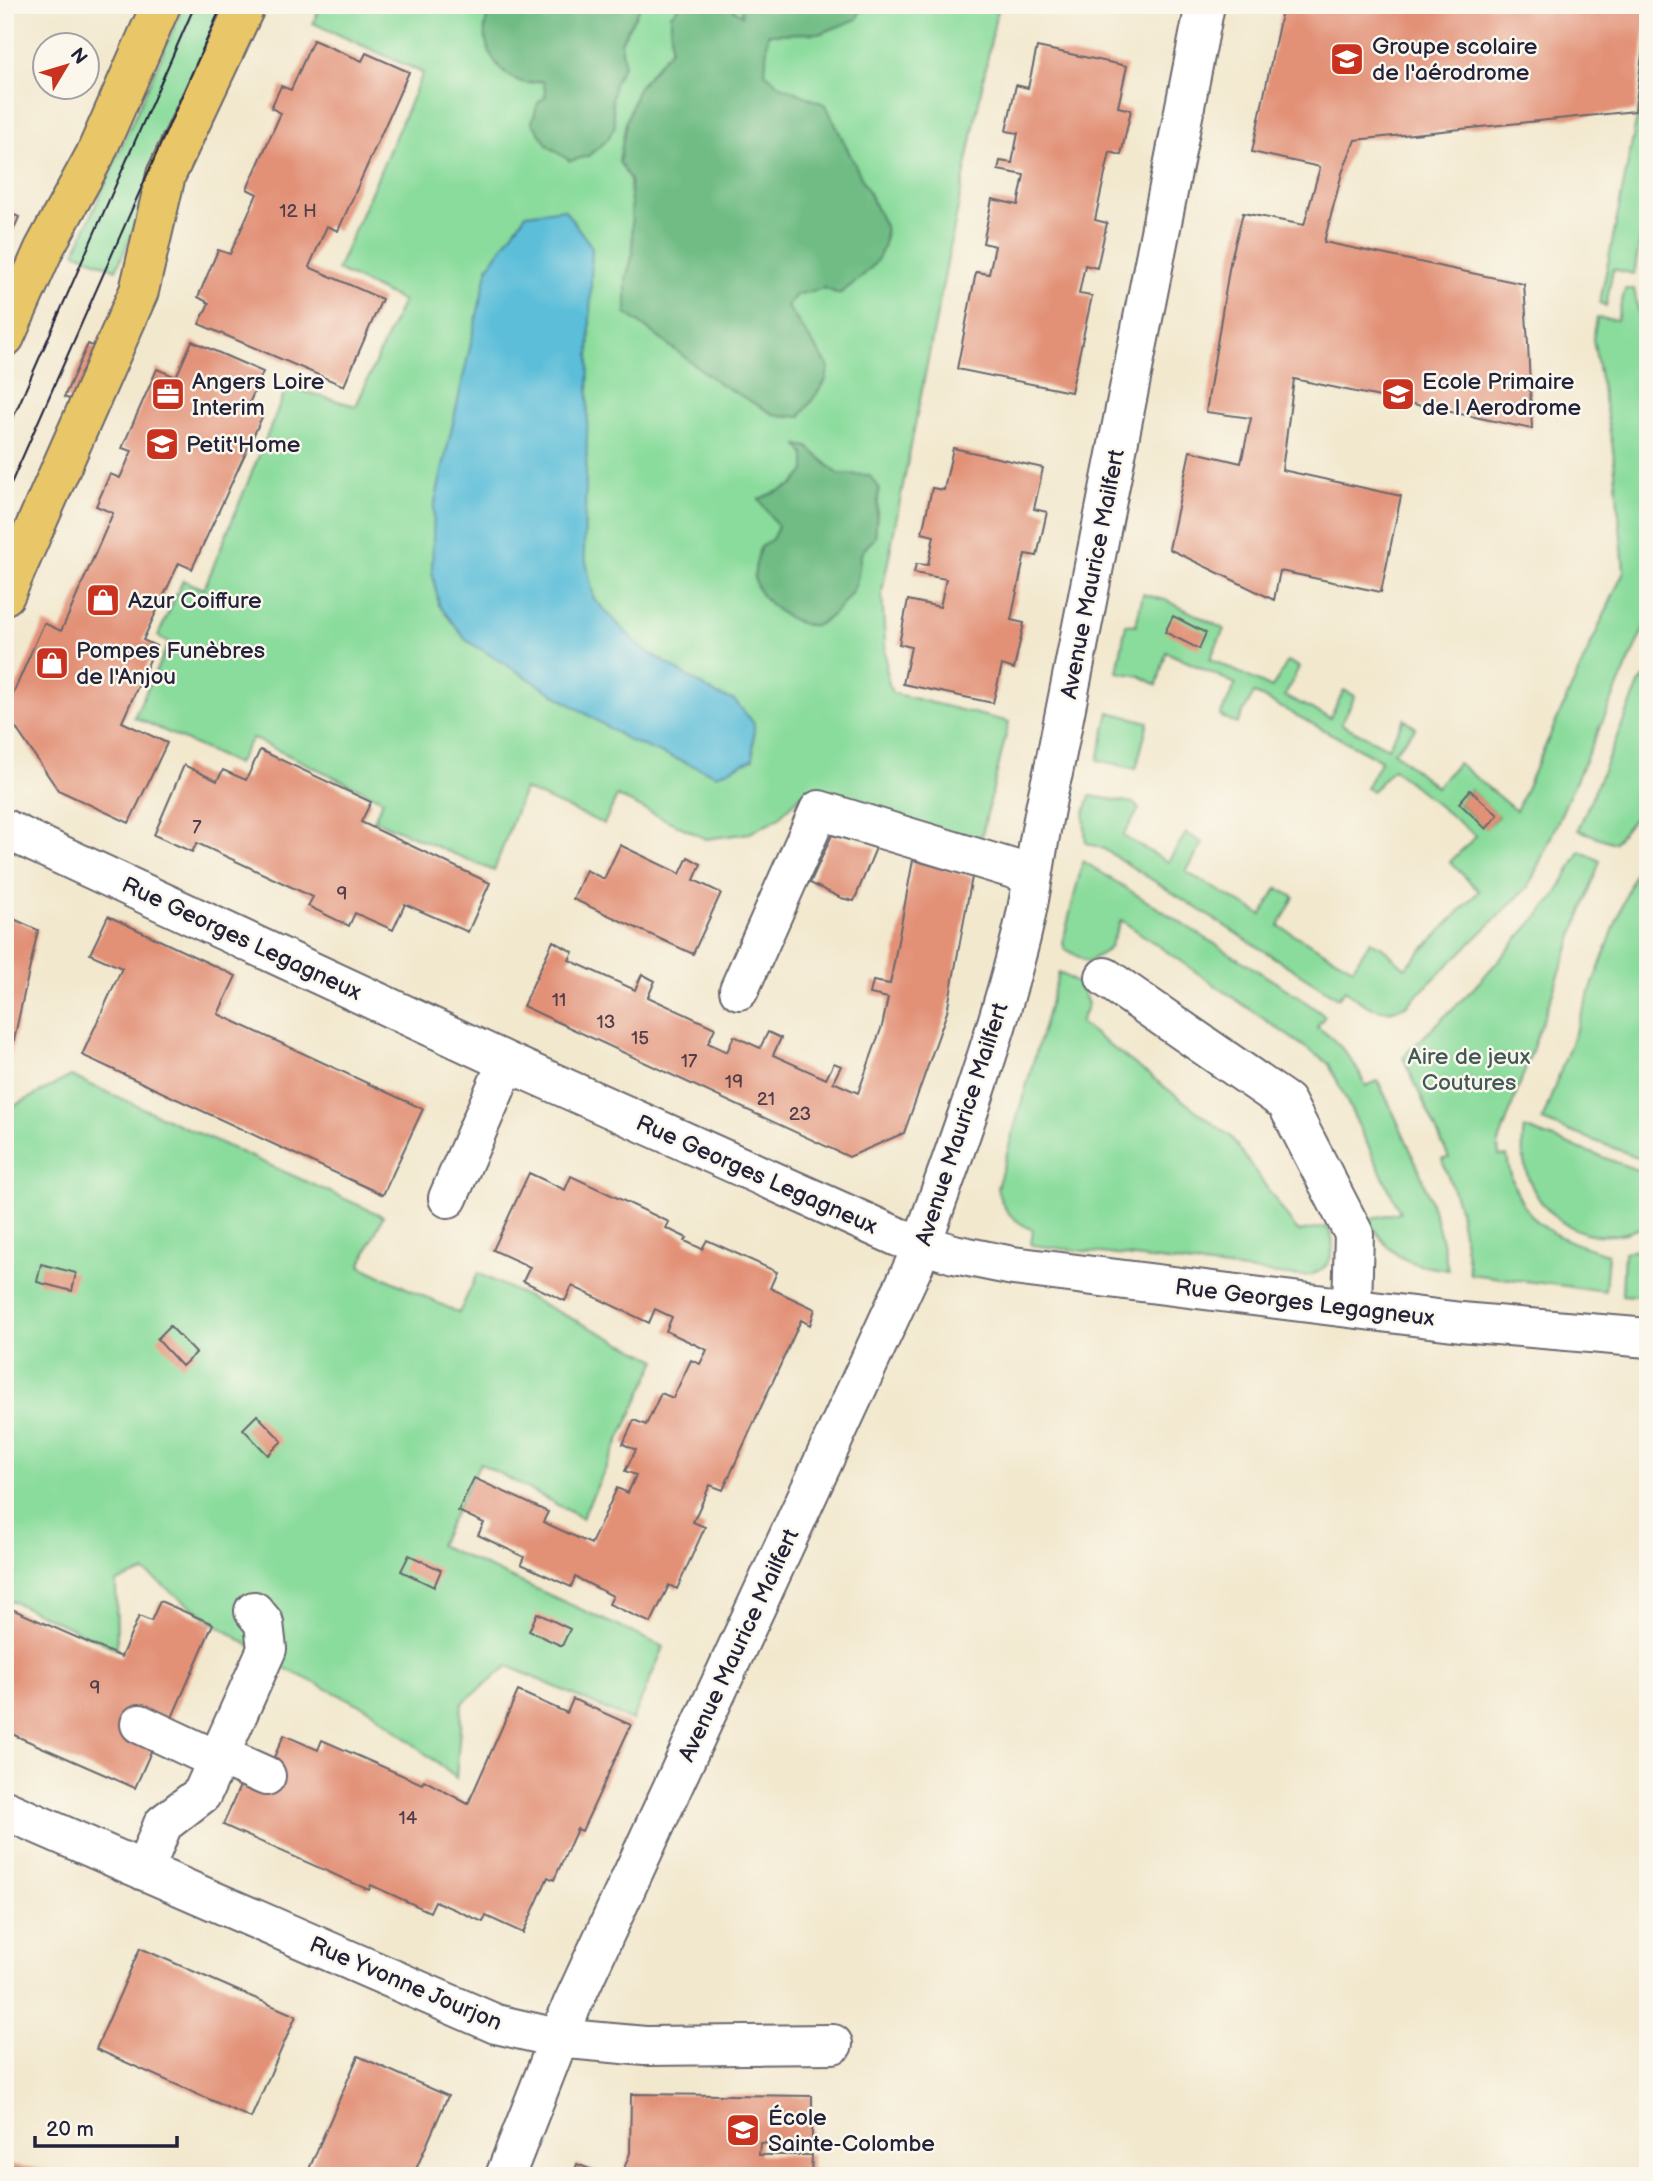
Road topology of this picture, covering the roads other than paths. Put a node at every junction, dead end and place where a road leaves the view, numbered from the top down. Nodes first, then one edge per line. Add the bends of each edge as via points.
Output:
1 (161, 5) edge
2 (246, 5) edge
3 (1205, 5) edge
4 (5, 337) edge
5 (5, 595) edge
6 (5, 829) edge
7 (1033, 875) junction
8 (1105, 977) dead end
9 (739, 990) dead end
10 (507, 1062) junction
11 (448, 1198) dead end
12 (921, 1244) junction
13 (1352, 1307) junction
14 (1648, 1338) edge
15 (254, 1611) dead end
16 (140, 1724) dead end
17 (218, 1758) junction
18 (265, 1776) dead end
19 (5, 1810) edge
20 (144, 1871) junction
21 (557, 2038) junction
22 (833, 2044) dead end
23 (505, 2176) edge

1 - 4 main road via 96,155 44,249
2 - 5 main road via 166,175 139,291
3 - 7 street, Avenue Maurice Mailfert
6 - 10 street, Rue Georges Legagneux
7 - 9 street via 819,810
7 - 12 street, Avenue Maurice Mailfert via 1012,971 951,1167
8 - 13 street via 1286,1102 1354,1234
10 - 11 street
10 - 12 street, Rue Georges Legagneux
12 - 13 street, Rue Georges Legagneux via 1013,1266
12 - 21 street, Avenue Maurice Mailfert
13 - 14 street, Rue Georges Legagneux via 1461,1322
15 - 17 street via 264,1623 267,1649
16 - 17 street
17 - 18 street
17 - 20 street via 202,1794 163,1824
19 - 20 street, Rue Yvonne Jourjon
20 - 21 street, Rue Yvonne Jourjon via 496,2024
21 - 22 street, Rue Yvonne Jourjon via 645,2046
21 - 23 street, Avenue Maurice Mailfert

